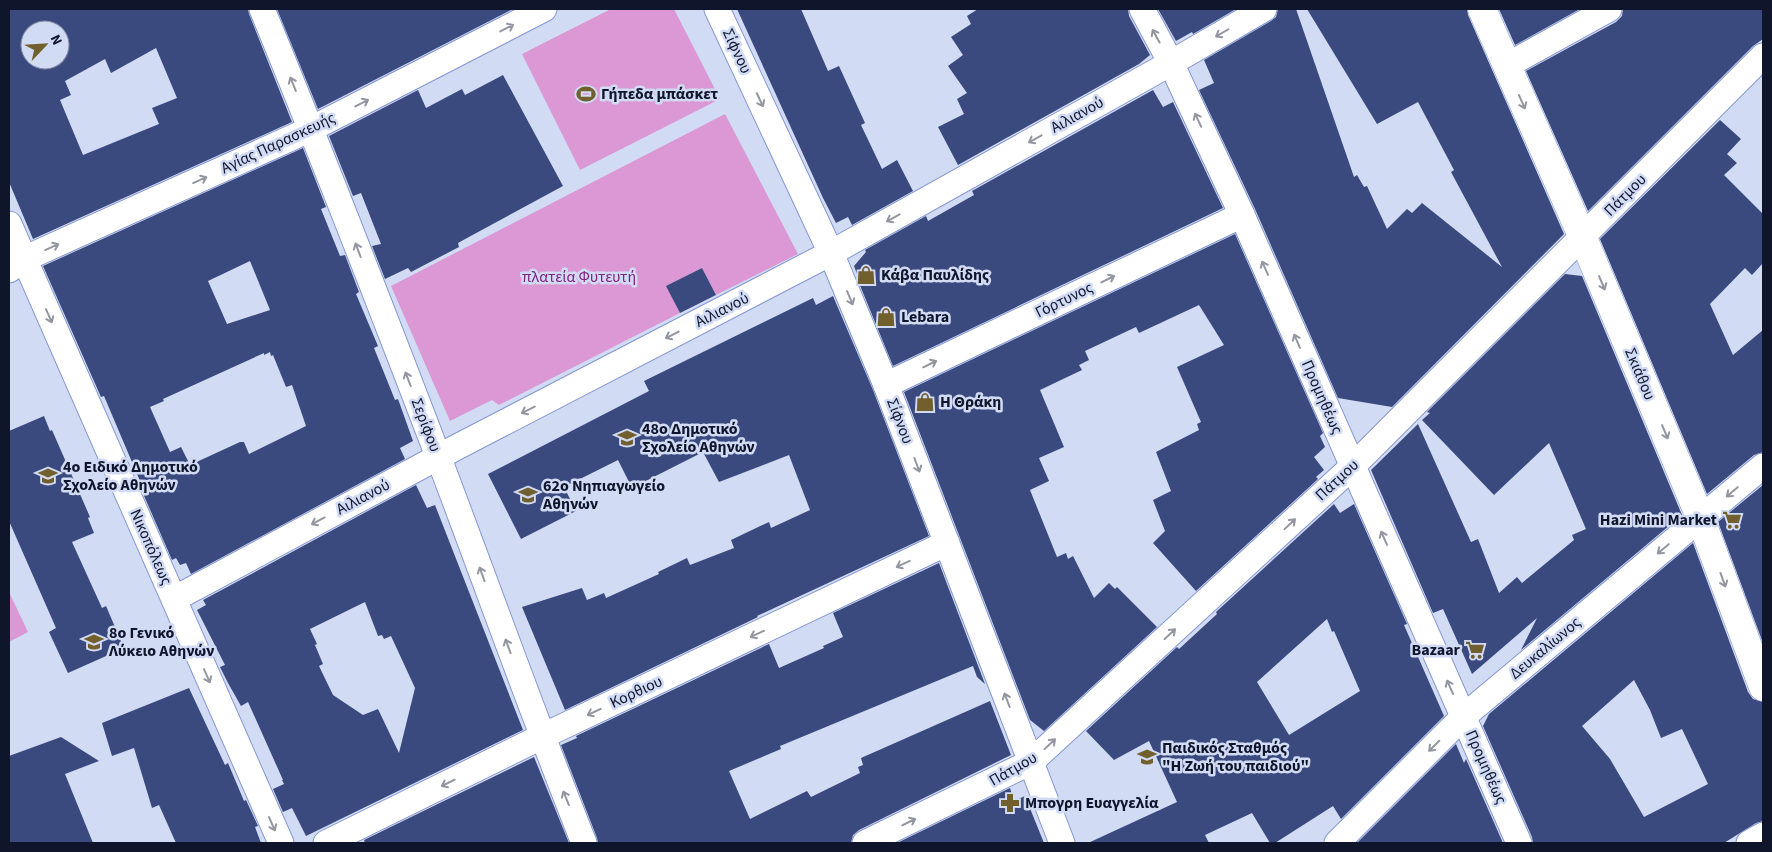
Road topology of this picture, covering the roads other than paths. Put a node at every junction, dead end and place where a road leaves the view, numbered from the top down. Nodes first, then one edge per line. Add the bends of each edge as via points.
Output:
1 (262, 9) edge
2 (544, 9) edge
3 (717, 9) edge
4 (1142, 9) edge
5 (1264, 9) edge
6 (1482, 9) edge
7 (1609, 9) edge
8 (1763, 56) edge
9 (1171, 63) junction
10 (1506, 66) junction
11 (311, 129) junction
12 (1242, 215) junction
13 (9, 224) edge
14 (1583, 238) junction
15 (831, 253) junction
16 (17, 264) edge
17 (886, 385) junction
18 (438, 457) junction
19 (1763, 466) edge
20 (1352, 467) junction
21 (1700, 518) junction
22 (947, 543) junction
23 (174, 599) junction
24 (1763, 687) edge
25 (1463, 717) junction
26 (541, 737) junction
27 (1031, 762) junction
28 (1763, 835) edge
29 (281, 843) edge
30 (326, 843) edge
31 (584, 843) edge
32 (865, 843) edge
33 (1062, 843) edge
34 (1337, 843) edge
35 (1519, 843) edge
36 (1749, 843) edge

11 -> 1 street, Σερίφου
11 -> 2 street, Αγίας Παρασκευής
3 -> 15 street, Σίφνου
9 -> 4 street, Προμηθέως
5 -> 9 street, Αιλιανού
6 - 10 street, Σκιάθου
7 - 10 street
8 - 14 street, Πάτμου
12 -> 9 street, Προμηθέως
9 -> 15 street, Αιλιανού
10 -> 14 street, Σκιάθου
16 -> 11 street, Αγίας Παρασκευής
18 -> 11 street, Σερίφου
17 -> 12 street, Γόρτυνος
20 -> 12 street, Προμηθέως
13 - 16 street, Νικοπόλεως
14 - 20 street, Πάτμου
14 -> 21 street, Σκιάθου
15 -> 17 street, Σίφνου
15 -> 18 street, Αιλιανού
16 -> 23 street, Νικοπόλεως
17 -> 22 street, Σίφνου
18 -> 23 street, Αιλιανού
26 -> 18 street, Σερίφου
19 -> 21 street, Δευκαλίωνος
25 -> 20 street, Προμηθέως
27 -> 20 street, Πάτμου
21 -> 24 street, Σκιάθου
21 -> 25 street, Δευκαλίωνος
22 -> 26 street, Κορθιου
27 -> 22 street, Σίφνου
23 -> 29 street, Νικοπόλεως
25 -> 34 street, Δευκαλίωνος
25 - 35 street, Προμηθέως
26 -> 30 street, Κορθιου
31 -> 26 street, Σερίφου
32 -> 27 street, Πάτμου
27 - 33 street, Σίφνου
28 - 36 street

